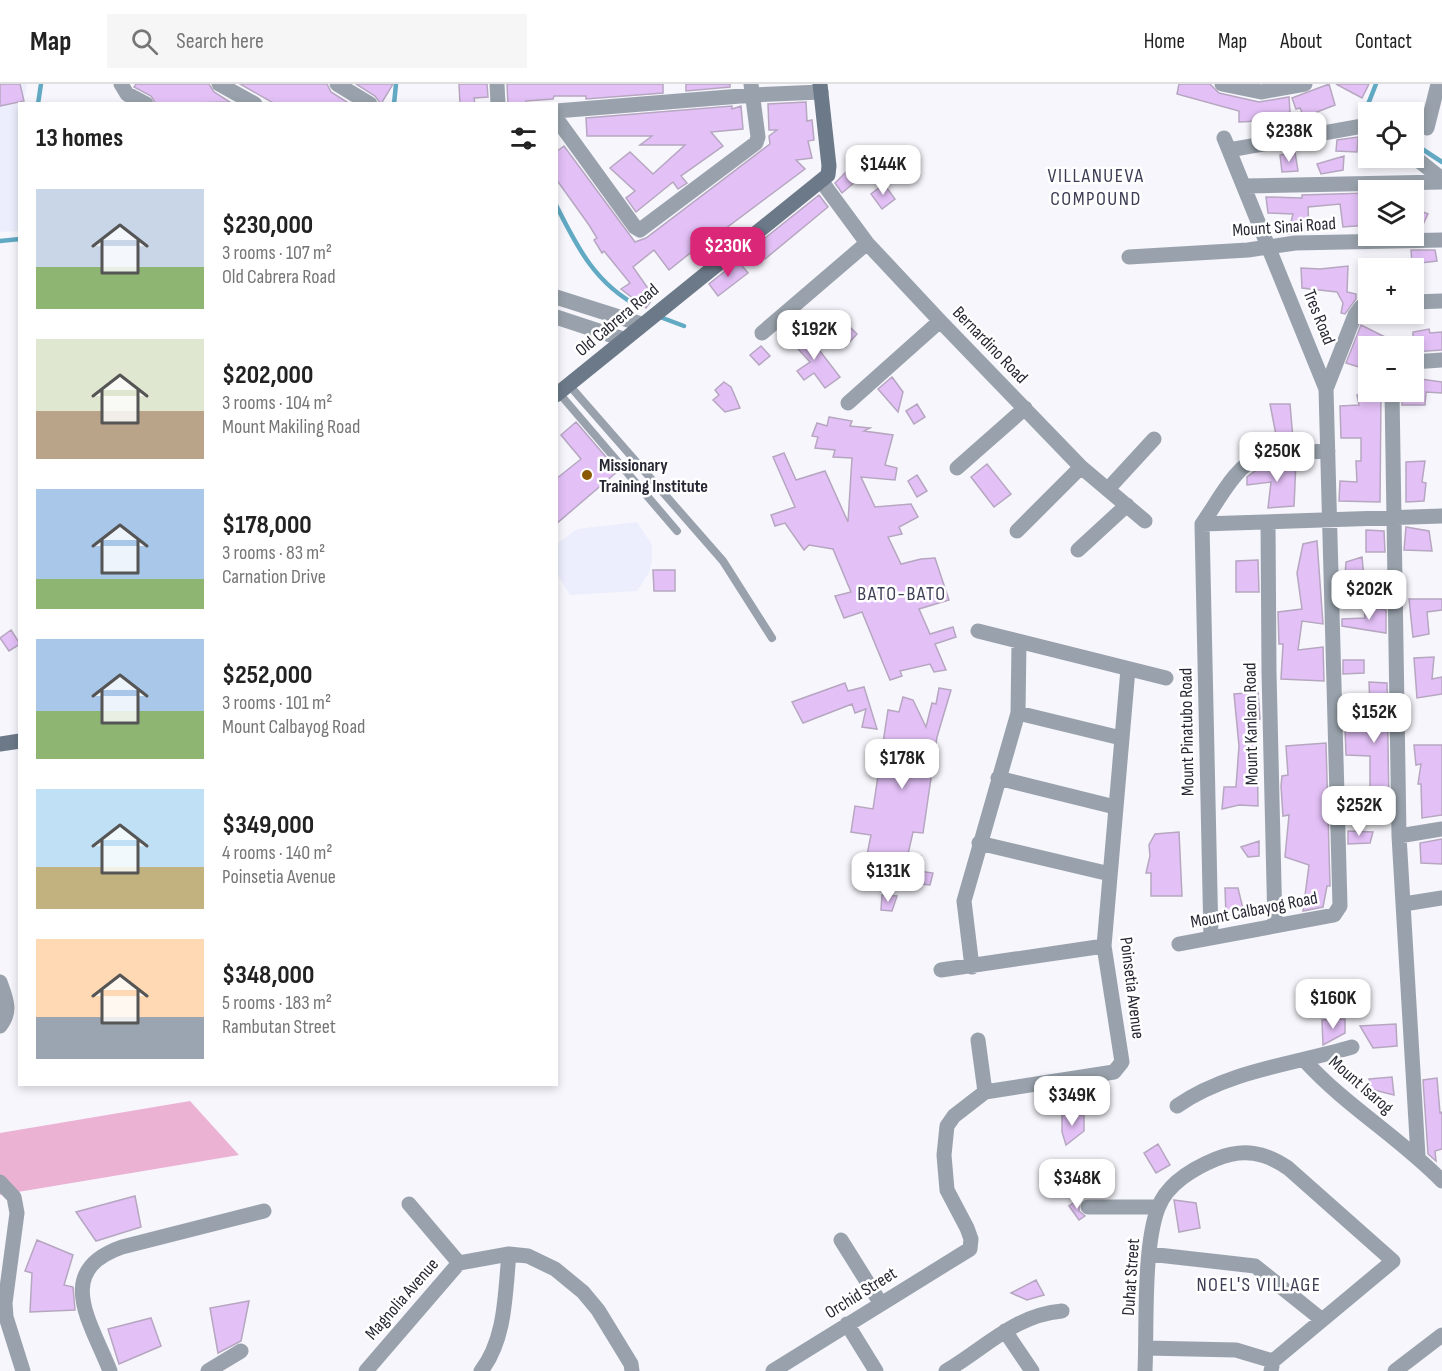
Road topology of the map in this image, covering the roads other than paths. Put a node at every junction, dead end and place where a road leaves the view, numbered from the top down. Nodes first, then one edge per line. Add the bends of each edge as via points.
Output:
1 (122, 84) edge
2 (219, 84) edge
3 (497, 84) edge
4 (1222, 84) edge
5 (1305, 84) edge
6 (1438, 84) edge
7 (342, 85) edge
8 (1246, 87) edge
9 (821, 88) edge
10 (752, 89) edge
11 (142, 102) edge
12 (251, 102) edge
13 (367, 102) edge
14 (498, 102) edge
15 (558, 111) edge
16 (558, 121) edge
17 (1358, 126) edge
18 (1427, 128) dead end
19 (1424, 165) edge
20 (1442, 180) edge
21 (822, 182) junction
22 (1245, 186) junction
23 (1442, 240) edge
24 (867, 243) junction
25 (1270, 247) junction
26 (1130, 256) dead end
27 (558, 298) edge
28 (1442, 301) edge
29 (1424, 302) edge
30 (1358, 311) edge
31 (558, 318) edge
32 (940, 321) junction
33 (641, 324) junction
34 (762, 333) dead end
35 (623, 339) junction
36 (1442, 360) edge
37 (1424, 361) edge
38 (1326, 389) junction
39 (562, 391) edge
40 (1392, 402) edge
41 (848, 403) dead end
42 (1025, 408) junction
43 (1154, 439) dead end
44 (1328, 452) junction
45 (1081, 467) junction
46 (957, 468) dead end
47 (1108, 489) junction
48 (1127, 506) junction
49 (1442, 516) edge
50 (1396, 518) junction
51 (1330, 520) junction
52 (1145, 521) dead end
53 (1268, 522) junction
54 (1202, 524) junction
55 (677, 531) dead end
56 (1017, 531) dead end
57 (1078, 550) dead end
58 (978, 631) dead end
59 (772, 638) dead end
60 (1019, 642) junction
61 (1128, 669) junction
62 (1166, 678) dead end
63 (1018, 713) junction
64 (1120, 738) junction
65 (18, 741) edge
66 (0, 744) edge
67 (998, 778) junction
68 (1115, 807) junction
69 (1442, 829) edge
70 (1399, 836) junction
71 (980, 843) junction
72 (1110, 874) junction
73 (1442, 898) edge
74 (1404, 904) junction
75 (1275, 926) junction
76 (1211, 939) junction
77 (1179, 944) dead end
78 (1104, 946) junction
79 (972, 967) junction
80 (941, 970) dead end
81 (0, 982) edge
82 (3, 1022) edge
83 (978, 1040) dead end
84 (1352, 1047) dead end
85 (1305, 1060) junction
86 (985, 1092) junction
87 (1177, 1107) dead end
88 (1418, 1156) junction
89 (1442, 1181) edge
90 (0, 1182) edge
91 (409, 1204) dead end
92 (1088, 1207) dead end
93 (1158, 1207) junction
94 (264, 1211) dead end
95 (841, 1240) dead end
96 (970, 1249) joint
97 (509, 1254) junction
98 (1149, 1254) junction
99 (459, 1263) junction
100 (881, 1304) junction
101 (1062, 1311) dead end
102 (1321, 1319) junction
103 (847, 1324) junction
104 (1005, 1331) junction
105 (1442, 1335) edge
106 (1146, 1348) junction
107 (241, 1351) dead end
108 (1272, 1366) edge
109 (954, 1369) edge
110 (23, 1371) edge
111 (110, 1371) edge
112 (208, 1371) edge
113 (366, 1371) edge
114 (481, 1371) edge
115 (632, 1371) edge
116 (773, 1371) edge
117 (876, 1371) edge
118 (1032, 1371) edge
119 (1145, 1371) edge
120 (1395, 1371) edge

1 - 11 street via 127,94
2 - 12 street
3 - 14 street
4 - 8 street
5 - 8 street via 1261,92
6 - 18 street
7 - 13 street
9 - 10 street
9 - 21 street via 830,166
10 - 15 street
10 - 16 street via 756,143 640,230
17 - 22 street, Tres Road via 1227,144
19 - 20 street
20 - 22 street
21 - 24 street, Bernardino Road
21 - 33 street, Old Cabrera Road
22 - 25 street, Tres Road
23 - 25 street, Mount Sinai Road
24 - 32 street, Bernardino Road
24 - 34 street
25 - 26 street, Mount Sinai Road
25 - 38 street, Tres Road
27 - 33 street
28 - 29 street
30 - 38 street
31 - 35 street
32 - 41 street
32 - 42 street, Bernardino Road
33 - 35 street, Old Cabrera Road
35 - 39 street, Old Cabrera Road
36 - 37 street
38 - 44 street, Tres Road
39 - 55 lane
39 - 59 lane via 723,561
40 - 50 street
42 - 45 street, Bernardino Road
42 - 46 street
43 - 47 street
44 - 51 street, Tres Road
44 - 54 street via 1262,454 1253,458
45 - 47 street, Bernardino Road
45 - 56 street
47 - 48 street, Bernardino Road
48 - 52 street, Bernardino Road
48 - 57 street
49 - 50 street
50 - 51 street
50 - 70 street
51 - 53 street
51 - 75 street, Mount Calbayog Road via 1340,906 1334,915
53 - 54 street
53 - 75 street, Mount Kanlaon Road
54 - 76 street, Mount Pinatubo Road
58 - 60 street
60 - 61 street
60 - 63 street
61 - 62 street
61 - 64 street, Poinsetia Avenue
63 - 64 street
63 - 67 street
64 - 68 street, Poinsetia Avenue
65 - 66 street
67 - 68 street
67 - 71 street
68 - 72 street, Poinsetia Avenue
69 - 70 street
70 - 74 street
71 - 72 street
71 - 79 street via 964,901
72 - 78 street, Poinsetia Avenue
73 - 74 street
74 - 88 street
75 - 76 street, Mount Calbayog Road
76 - 77 street, Mount Calbayog Road
78 - 79 street
78 - 86 street, Poinsetia Avenue via 1122,1062 1114,1072
79 - 80 street
81 - 82 street via 8,1007
83 - 86 street
84 - 85 street
85 - 87 street, Mount Isarog via 1268,1067 1227,1082
85 - 88 street, Mount Isarog via 1330,1088
86 - 96 street, Poinsetia Avenue via 947,1126 944,1155 946,1190 968,1228
88 - 89 street, Mount Isarog
90 - 110 street via 14,1197 17,1213 5,1303
91 - 99 street
92 - 93 street
93 - 98 street, Duhat Street
93 - 102 street, Duhat Street via 1170,1189 1197,1167 1231,1153 1252,1152 1272,1157 1393,1261
94 - 111 street via 122,1247 102,1254 90,1264 81,1281 82,1298
95 - 100 street
96 - 100 street, Orchid Street
97 - 99 street, Magnolia Avenue
97 - 114 street via 502,1323
97 - 115 street, Magnolia Avenue via 528,1256 555,1269 583,1292 609,1328
98 - 102 street via 1255,1266
98 - 106 street, Duhat Street
99 - 113 street, Magnolia Avenue
100 - 103 street, Orchid Street
101 - 104 street via 1042,1313
102 - 108 street
103 - 116 street, Orchid Street
103 - 117 street
104 - 109 street
104 - 118 street
105 - 120 street
106 - 108 street via 1236,1350
106 - 119 street, Duhat Street
107 - 112 street

